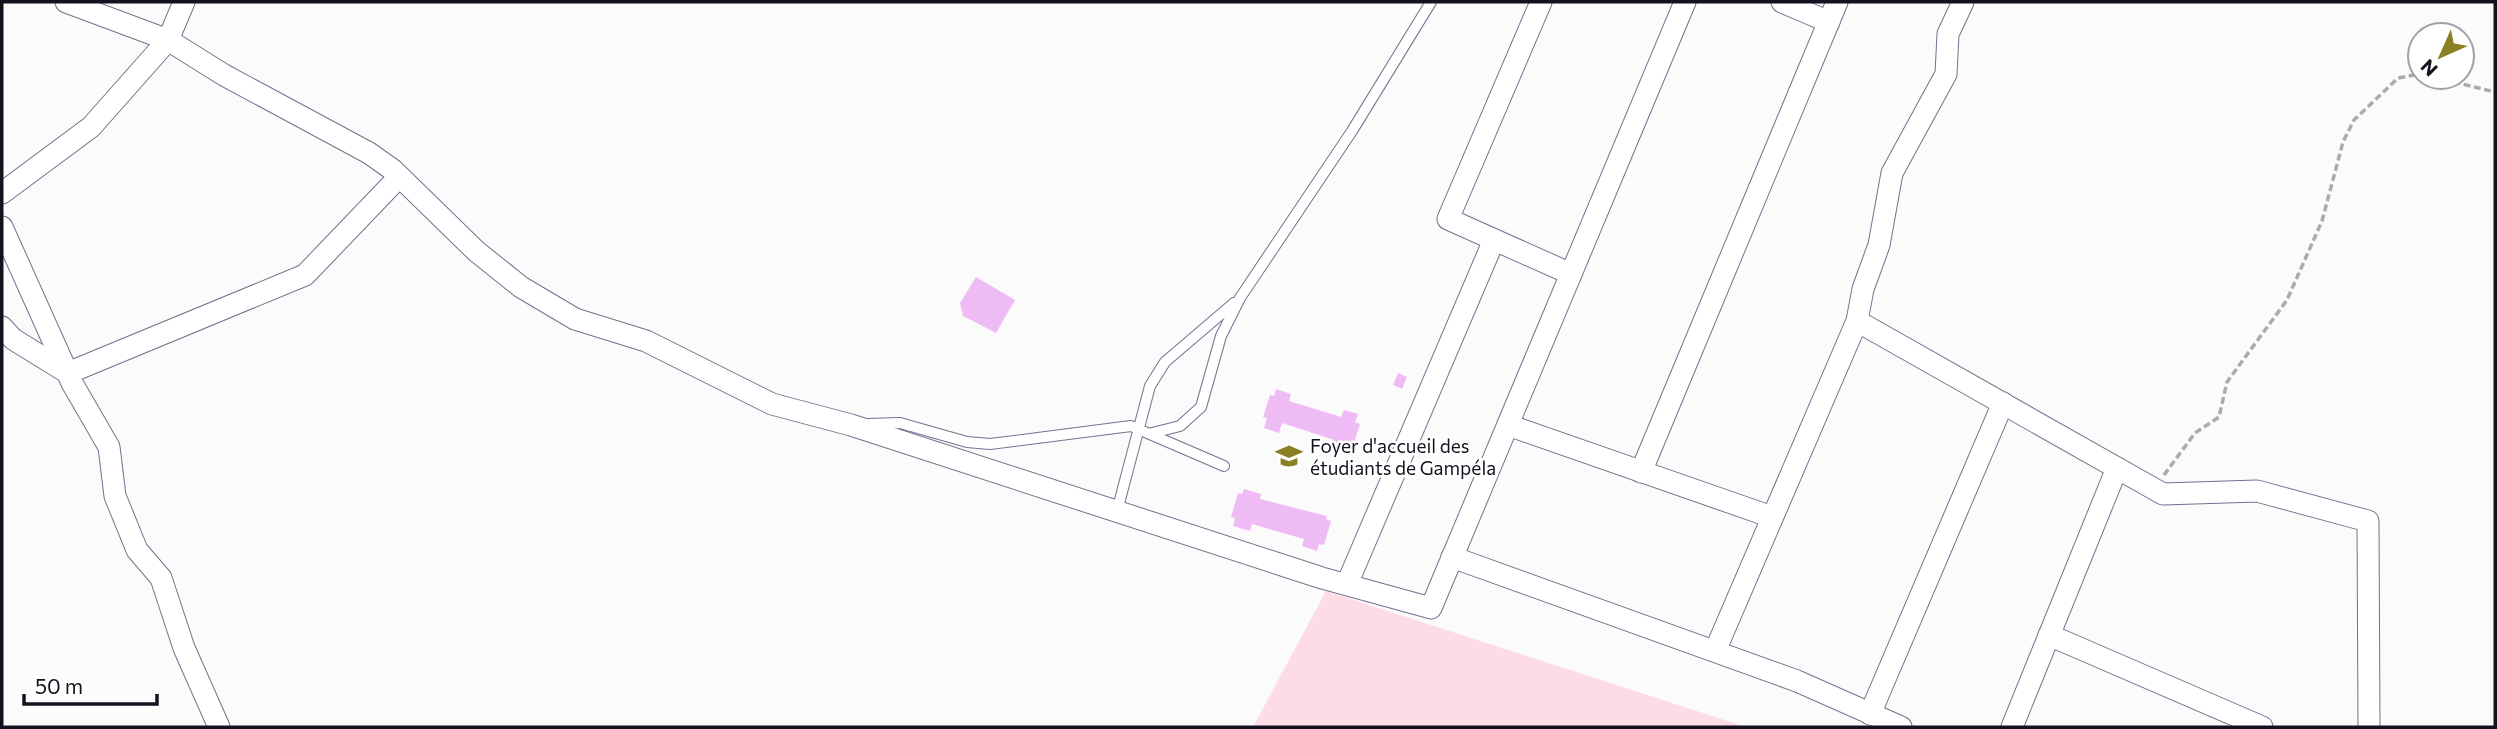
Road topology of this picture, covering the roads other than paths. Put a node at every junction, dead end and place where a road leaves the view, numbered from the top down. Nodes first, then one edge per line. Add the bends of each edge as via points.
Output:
1 (66, 2) edge
2 (184, 2) edge
3 (1431, 2) edge
4 (1541, 2) edge
5 (1685, 2) edge
6 (1782, 2) edge
7 (1837, 2) edge
8 (1963, 2) edge
9 (1829, 22) junction
10 (168, 40) junction
11 (399, 177) junction
12 (2, 193) edge
13 (2, 227) edge
14 (1494, 240) junction
15 (1571, 274) junction
16 (1240, 298) junction
17 (1857, 321) junction
18 (2, 327) edge
19 (68, 373) junction
20 (2003, 404) junction
21 (851, 425) junction
22 (1508, 425) junction
23 (1138, 428) junction
24 (1152, 433) junction
25 (1224, 466) dead end
26 (2117, 468) junction
27 (1641, 472) junction
28 (1116, 511) junction
29 (1772, 517) junction
30 (1452, 557) junction
31 (1347, 584) junction
32 (2049, 635) junction
33 (1715, 652) junction
34 (1870, 714) junction
35 (219, 727) edge
36 (1901, 727) edge
37 (2012, 727) edge
38 (2262, 727) edge
39 (2369, 727) edge

1 - 10 street
2 - 10 street
3 - 16 lane via 1352,131
4 - 14 street via 1448,219
5 - 15 street
6 - 9 street
7 - 9 street
8 - 17 street via 1948,34 1946,74 1892,173
9 - 27 street
10 - 11 street via 369,153
10 - 12 street via 91,127
11 - 19 street via 305,275
11 - 21 street via 503,273 575,319 646,341 772,404
13 - 19 street
14 - 15 street
14 - 31 street
15 - 22 street
16 - 23 lane via 1165,362 1150,386
16 - 24 lane via 1221,336 1201,407 1180,426
17 - 20 street
17 - 29 street
18 - 19 street via 13,339
19 - 35 street via 109,447 116,496 137,550 161,578 184,648
20 - 26 street
20 - 34 street
21 - 23 lane via 900,423 990,444 1108,427
21 - 28 street
22 - 27 street
22 - 30 street
23 - 24 lane
23 - 28 lane
24 - 25 lane
26 - 32 street
26 - 39 street via 2162,494 2257,491 2368,522
27 - 29 street
28 - 31 street
29 - 33 street
30 - 31 street via 1431,608
30 - 33 street
32 - 37 street
32 - 38 street
33 - 34 street via 1797,681
34 - 36 street

